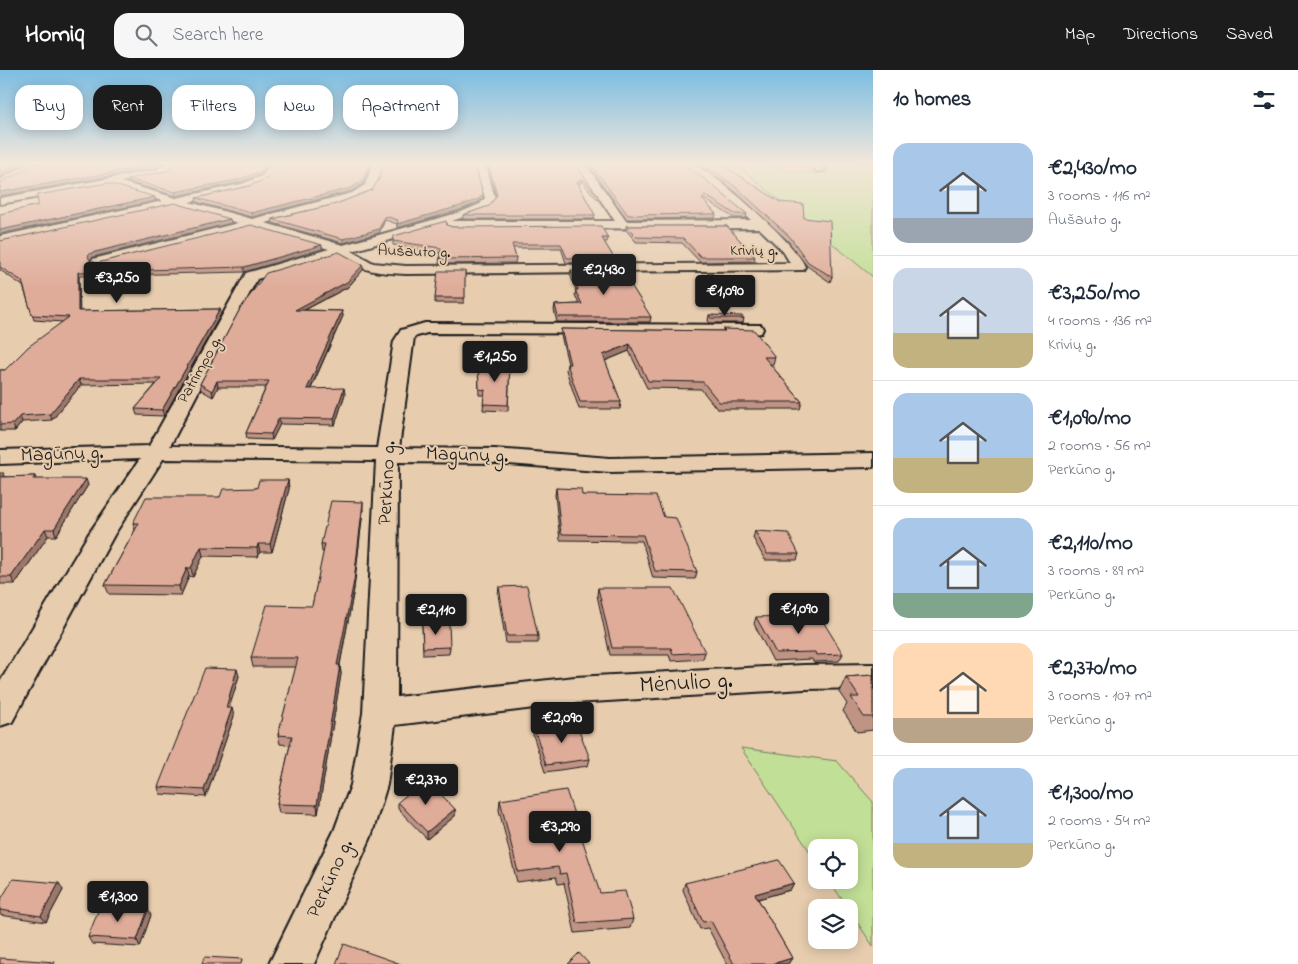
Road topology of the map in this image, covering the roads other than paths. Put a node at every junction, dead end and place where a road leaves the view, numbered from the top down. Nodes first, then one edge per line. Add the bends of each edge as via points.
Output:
1 (157, 205) edge
2 (187, 205) edge
3 (325, 205) edge
4 (484, 205) edge
5 (610, 205) edge
6 (739, 205) edge
7 (252, 223) junction
8 (622, 224) junction
9 (762, 224) junction
10 (422, 226) junction
11 (0, 240) edge
12 (342, 249) junction
13 (98, 262) edge
14 (643, 268) joint
15 (755, 329) edge
16 (156, 452) junction
17 (388, 454) junction
18 (0, 457) edge
19 (873, 460) edge
20 (873, 676) edge
21 (0, 712) edge
22 (380, 713) junction
23 (291, 964) edge

1 - 11 street
2 - 7 street, Aušauto g.
3 - 7 street
4 - 10 street, Patrimpo g. via 465,214
5 - 8 street
6 - 9 street, Krivių g.
7 - 12 street, Aušauto g.
7 - 13 street
8 - 9 street
8 - 10 street
9 - 14 street, Krivių g. via 794,256 798,267
10 - 12 street, Patrimpo g.
12 - 14 street, Aušauto g. via 355,262 406,270
12 - 16 street, Patrimpo g. via 251,276
15 - 17 street, Perkūno g. via 425,328 407,334 403,341
16 - 17 street, Magūnų g.
16 - 18 street, Magūnų g.
16 - 21 street, Patrimpo g. via 101,535
17 - 19 street, Magūnų g. via 495,456 610,465
17 - 22 street, Perkūno g.
20 - 22 street, Mėnulio g. via 575,690
22 - 23 street, Perkūno g. via 369,785 351,837

